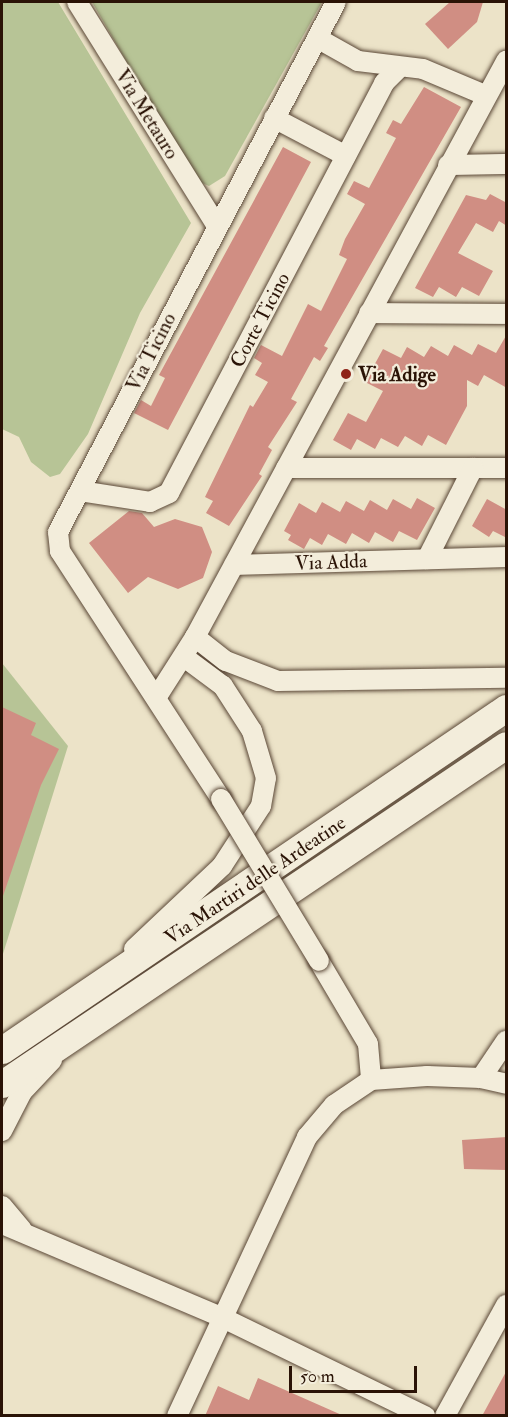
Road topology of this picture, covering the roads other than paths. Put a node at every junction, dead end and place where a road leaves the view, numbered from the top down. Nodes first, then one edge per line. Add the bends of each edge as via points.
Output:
1 (77, 2) edge
2 (336, 2) edge
3 (316, 38) junction
4 (507, 61) edge
5 (399, 68) junction
6 (485, 95) junction
7 (274, 118) junction
8 (346, 156) junction
9 (507, 164) edge
10 (448, 165) junction
11 (217, 226) junction
12 (369, 313) junction
13 (507, 314) edge
14 (286, 468) junction
15 (473, 468) junction
16 (507, 468) edge
17 (80, 491) junction
18 (507, 557) edge
19 (427, 559) junction
20 (234, 565) junction
21 (195, 637) junction
22 (184, 657) junction
23 (507, 678) edge
24 (158, 695) junction
25 (507, 708) edge
26 (507, 745) edge
27 (45, 1021) junction
28 (507, 1041) edge
29 (2, 1050) edge
30 (481, 1078) junction
31 (371, 1080) junction
32 (507, 1084) edge
33 (12, 1088) edge
34 (2, 1107) edge
35 (2, 1131) edge
36 (2, 1206) edge
37 (2, 1224) edge
38 (24, 1232) junction
39 (2, 1240) edge
40 (507, 1305) edge
41 (221, 1317) junction
42 (177, 1416) edge
43 (425, 1416) edge
44 (445, 1416) edge

1 - 11 street, Via Metauro
2 - 3 street, Via Ticino
3 - 5 street via 358,61
3 - 7 street, Via Ticino
4 - 6 street
5 - 6 street via 423,69
5 - 8 street, Corte Ticino via 384,83
6 - 10 street
7 - 8 street
7 - 11 street, Via Ticino
8 - 17 street, Corte Ticino via 170,493 150,502
9 - 10 street
10 - 12 street
11 - 17 street, Via Ticino
12 - 13 street
12 - 14 street
14 - 15 street
14 - 20 street
15 - 16 street
15 - 19 street
17 - 24 street, Via Ticino via 58,532 60,551
18 - 19 street, Via Adda
19 - 20 street, Via Adda
20 - 21 street
21 - 22 street
21 - 23 street via 226,661 278,681
22 - 24 street
22 - 27 street via 224,686 252,731 266,778 261,806 222,866 139,945
24 - 31 street, Via Ticino, bridge via 368,1044
25 - 27 street, Via Martiri delle Ardeatine
26 - 33 street, Via Martiri delle Ardeatine via 68,1040
27 - 29 street, Via Martiri delle Ardeatine
28 - 30 street
30 - 31 street
30 - 32 street
31 - 41 street via 334,1105 307,1137
33 - 34 street
33 - 35 street
36 - 38 street
37 - 38 street
38 - 39 street
38 - 41 street
40 - 44 street
41 - 42 street
41 - 43 street

